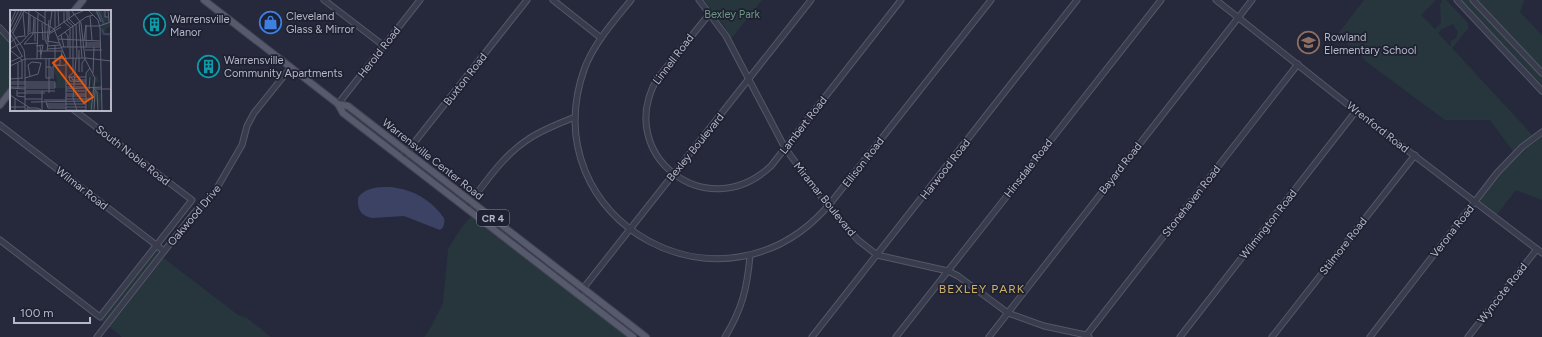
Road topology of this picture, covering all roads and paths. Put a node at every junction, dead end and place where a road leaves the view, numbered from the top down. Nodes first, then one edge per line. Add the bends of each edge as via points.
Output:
1 (83, 0) edge
2 (204, 0) edge
3 (324, 0) edge
4 (420, 0) edge
5 (527, 0) edge
6 (553, 0) edge
7 (631, 0) edge
8 (699, 0) edge
9 (811, 0) edge
10 (901, 0) edge
11 (991, 0) edge
12 (1077, 0) edge
13 (1161, 0) edge
14 (1216, 0) edge
15 (1252, 0) edge
16 (1457, 0) edge
17 (1473, 0) edge
18 (75, 10) edge
19 (710, 13) junction
20 (1237, 17) junction
21 (0, 28) edge
22 (601, 38) junction
23 (10, 39) edge
24 (384, 46) junction
25 (1298, 64) junction
26 (291, 67) junction
27 (1542, 73) edge
28 (748, 80) junction
29 (1542, 91) edge
30 (10, 92) edge
31 (338, 104) junction
32 (0, 105) edge
33 (75, 111) edge
34 (1356, 111) junction
35 (575, 117) junction
36 (0, 125) edge
37 (1542, 132) edge
38 (785, 148) junction
39 (407, 152) junction
40 (1415, 155) junction
41 (402, 158) junction
42 (673, 174) junction
43 (471, 201) junction
44 (1475, 202) junction
45 (828, 206) junction
46 (466, 208) junction
47 (631, 229) junction
48 (0, 240) edge
49 (157, 246) junction
50 (1537, 249) junction
51 (164, 251) junction
52 (1542, 253) edge
53 (877, 255) junction
54 (750, 256) junction
55 (948, 271) junction
56 (583, 288) junction
57 (578, 295) junction
58 (1008, 313) junction
59 (1087, 336) edge
60 (97, 337) edge
61 (633, 337) edge
62 (646, 337) edge
63 (725, 337) edge
64 (812, 337) edge
65 (896, 337) edge
66 (989, 337) edge
67 (1180, 337) edge
68 (1272, 337) edge
69 (1370, 337) edge
70 (1468, 337) edge

1 - 18 main road
2 - 26 main road, Warrensville Center Road / CR 4
3 - 24 street
4 - 24 street, Herold Road
5 - 39 street, Buxton Road
6 - 22 street
7 - 22 street, Ellison Road
8 - 19 street, Miramar Boulevard
9 - 28 street, Bexley Boulevard
10 - 38 street, Lambert Road
11 - 45 street, Ellison Road
12 - 53 street, Harwood Road
13 - 55 street, Hinsdale Road
14 - 20 street, Wrenford Road
15 - 20 street, Bayard Road
16 - 29 street
17 - 27 street
19 - 28 street, Miramar Boulevard via 726,36
19 - 42 street, Linnell Road via 657,79 647,104 646,123 650,141 660,160
20 - 25 street, Wrenford Road
20 - 58 street, Bayard Road
21 - 23 street
22 - 35 street, Ellison Road via 583,73
24 - 31 street, Herold Road
25 - 34 street, Wrenford Road
25 - 59 street, Stonehaven Road
26 - 31 main road, Warrensville Center Road / CR 4
26 - 51 street, Oakwood Drive via 254,113 242,145 214,193 194,213
28 - 38 street, Miramar Boulevard
28 - 42 street, Bexley Boulevard
30 - 32 main road
31 - 39 main road, Warrensville Center Road / CR 4 via 348,106
31 - 41 main road, Warrensville Center Road / CR 4 via 343,113
33 - 49 street, South Noble Road via 192,200
34 - 40 street, Wrenford Road
34 - 67 street, Wilmington Road
35 - 43 street via 545,129 522,143 502,162
35 - 47 street, Ellison Road via 579,149 588,176 605,204
36 - 49 street, Wilmar Road
37 - 44 street, Verona Road via 1522,147
38 - 42 street, Lambert Road via 764,172 750,182 734,188 716,190 700,187 689,184
38 - 45 street, Miramar Boulevard
39 - 41 street, Buxton Road
39 - 43 main road, Warrensville Center Road / CR 4
40 - 44 street, Wrenford Road
40 - 68 street, Stilmore Road
41 - 46 main road, Warrensville Center Road / CR 4
42 - 47 street, Bexley Boulevard
43 - 46 street
43 - 56 main road, Warrensville Center Road / CR 4
44 - 50 street, Wrenford Road
44 - 69 street, Verona Road
45 - 53 street, Miramar Boulevard via 858,240
45 - 54 street, Ellison Road via 815,221 794,237
46 - 57 main road, Warrensville Center Road / CR 4
47 - 54 street, Ellison Road via 664,249 695,258 724,259
47 - 56 street, Bexley Boulevard
48 - 49 street via 100,317
49 - 51 street, Wilmar Road
50 - 52 street, Wrenford Road
50 - 70 street, Wyncote Road
51 - 60 street, Oakwood Drive
53 - 55 street, Miramar Boulevard
53 - 64 street, Harwood Road
54 - 63 street via 746,291 740,310
55 - 58 street, Miramar Boulevard
55 - 65 street, Hinsdale Road
56 - 57 street, Bexley Boulevard
56 - 62 main road, Warrensville Center Road / CR 4
57 - 61 main road, Warrensville Center Road / CR 4
58 - 59 street, Miramar Boulevard via 1044,326
58 - 66 street, Bayard Road

